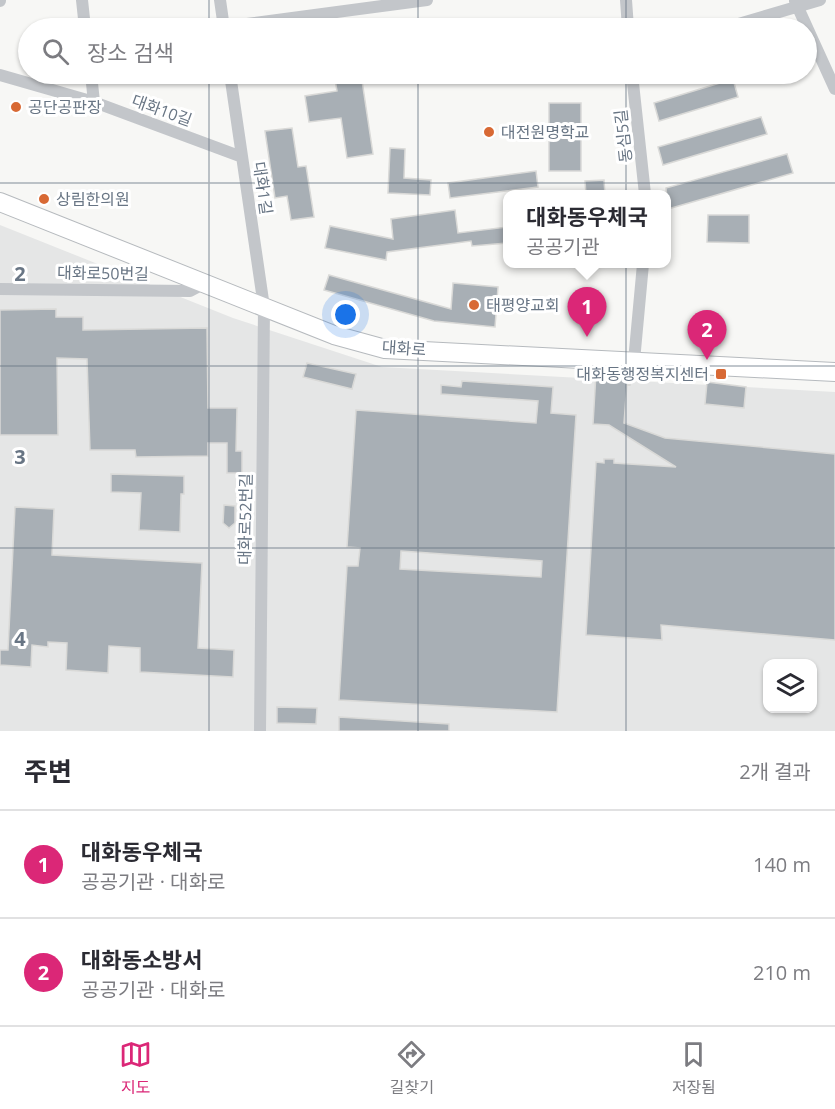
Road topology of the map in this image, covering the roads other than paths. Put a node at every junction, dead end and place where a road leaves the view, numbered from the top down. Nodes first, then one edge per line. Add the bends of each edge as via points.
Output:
1 (82, 0) edge
2 (220, 0) edge
3 (427, 0) edge
4 (626, 0) edge
5 (820, 0) edge
6 (378, 3) edge
7 (796, 4) edge
8 (84, 18) edge
9 (223, 18) edge
10 (286, 18) edge
11 (627, 18) edge
12 (755, 18) edge
13 (802, 18) edge
14 (817, 50) edge
15 (0, 75) edge
16 (18, 80) edge
17 (31, 84) edge
18 (91, 84) edge
19 (231, 84) edge
20 (633, 84) edge
21 (835, 89) edge
22 (94, 102) junction
23 (242, 157) junction
24 (644, 190) edge
25 (0, 202) edge
26 (643, 268) edge
27 (205, 284) junction
28 (0, 289) edge
29 (264, 307) junction
30 (634, 361) junction
31 (835, 372) edge
32 (260, 731) edge

1 - 8 street
2 - 9 street
3 - 6 street
4 - 11 street
5 - 7 street
6 - 10 street
7 - 12 street
7 - 13 street
14 - 21 street
15 - 16 street, 대화10길
17 - 22 street, 대화10길
18 - 22 street
19 - 23 street, 대화1길
20 - 24 street, 동심5길
22 - 23 street, 대화10길
23 - 29 street, 대화1길
25 - 27 main road, 대화로
26 - 30 street
27 - 28 street, 대화로50번길 via 190,291
27 - 29 main road, 대화로
29 - 30 main road, 대화로 via 334,335 385,349
29 - 32 street, 대화로52번길
30 - 31 main road, 대화로

